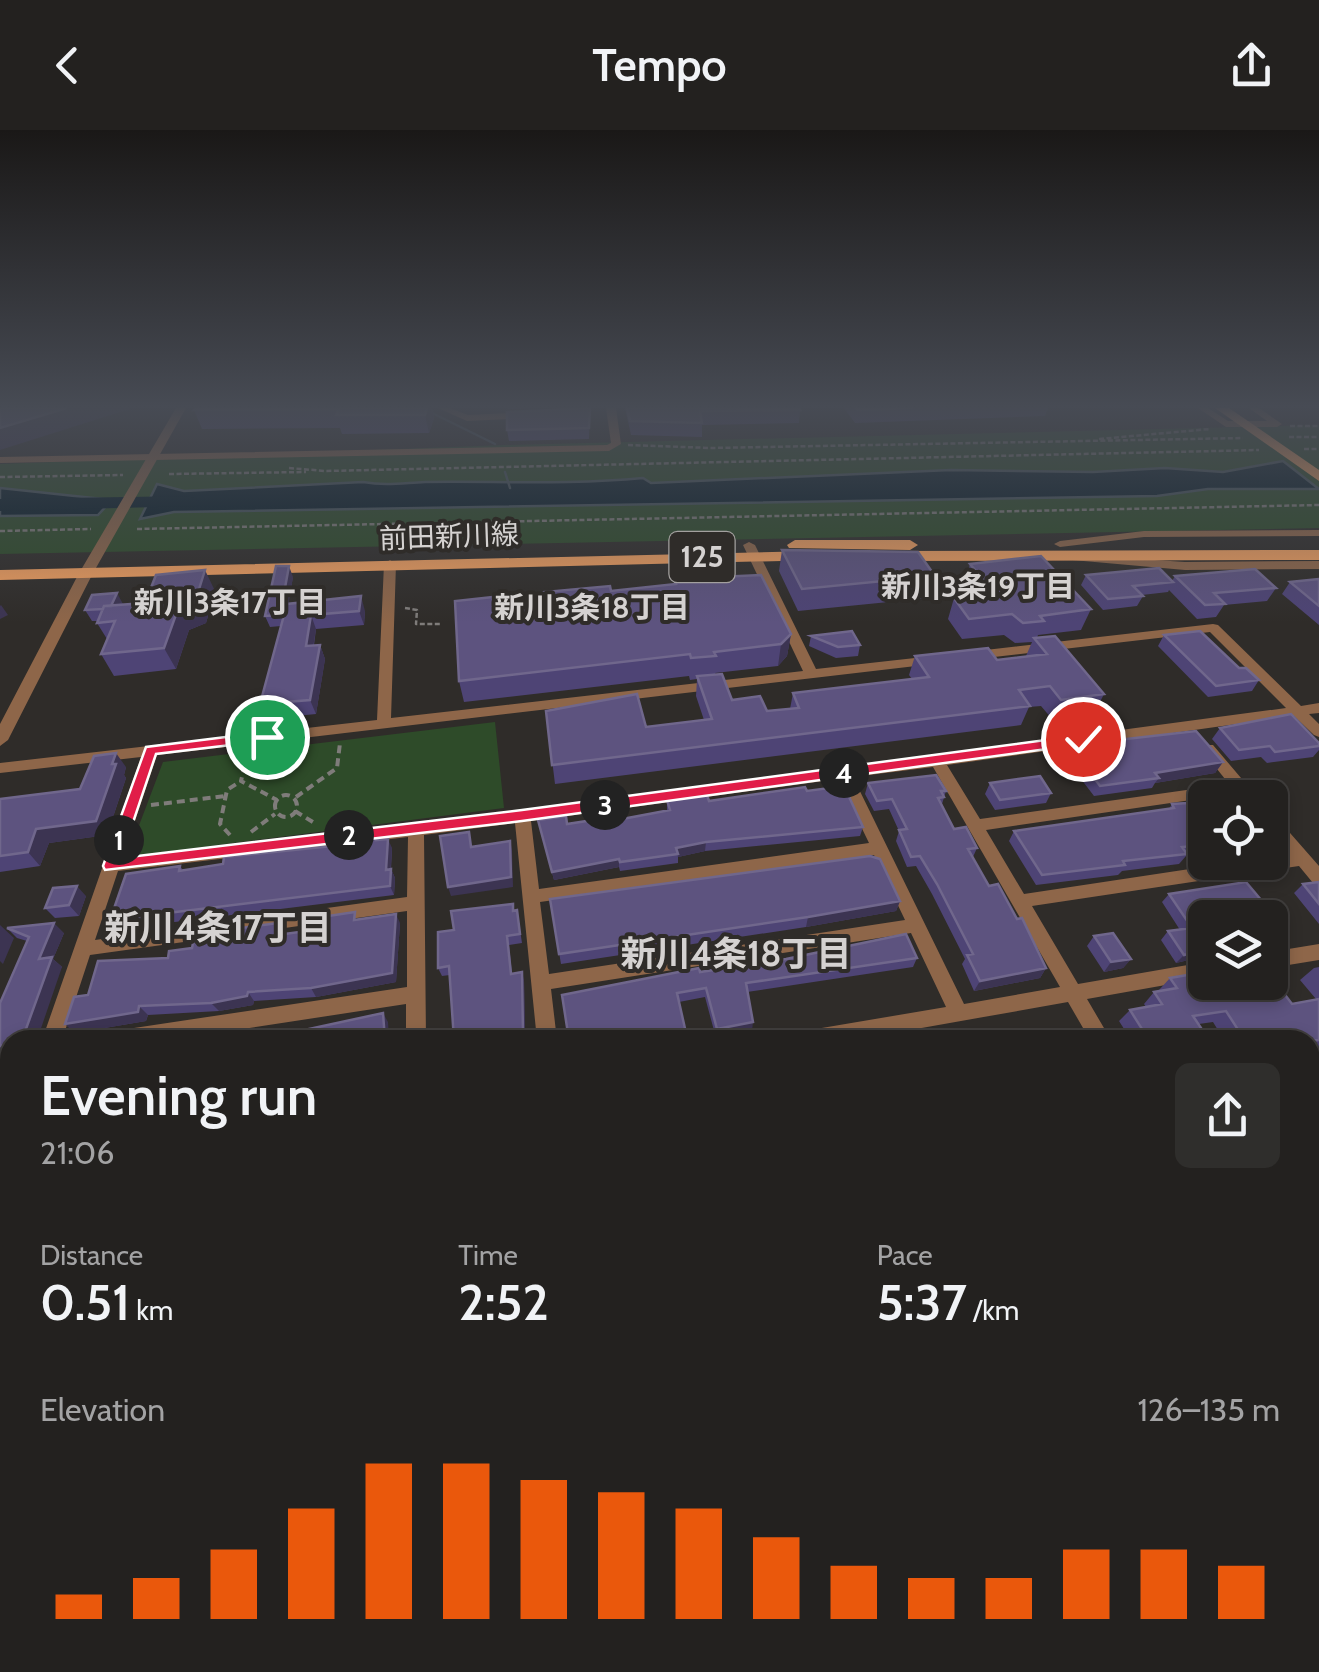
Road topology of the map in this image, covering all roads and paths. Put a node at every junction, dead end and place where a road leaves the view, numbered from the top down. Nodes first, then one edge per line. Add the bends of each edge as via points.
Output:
1 (141, 480) edge
2 (1319, 505) edge
3 (137, 529) dead end
4 (91, 530) dead end
5 (0, 531) edge
6 (1319, 533) edge
7 (1319, 544) edge
8 (751, 550) junction
9 (1059, 550) junction
10 (1319, 556) edge
11 (0, 562) edge
12 (390, 564) junction
13 (1319, 564) edge
14 (89, 568) junction
15 (0, 575) edge
16 (400, 609) dead end
17 (442, 624) dead end
18 (811, 674) junction
19 (1319, 708) edge
20 (1298, 710) junction
21 (384, 724) junction
22 (1188, 726) junction
23 (1319, 732) edge
24 (340, 738) dead end
25 (0, 740) edge
26 (150, 750) junction
27 (248, 752) dead end
28 (937, 760) junction
29 (0, 768) edge
30 (843, 774) junction
31 (1235, 780) edge
32 (242, 781) junction
33 (226, 796) junction
34 (296, 798) junction
35 (277, 800) junction
36 (1188, 800) edge
37 (144, 806) dead end
38 (295, 811) junction
39 (274, 814) junction
40 (522, 816) junction
41 (976, 826) junction
42 (416, 830) junction
43 (320, 832) dead end
44 (249, 833) dead end
45 (1288, 842) edge
46 (236, 843) dead end
47 (879, 848) junction
48 (1302, 859) junction
49 (111, 866) junction
50 (1319, 878) edge
51 (531, 897) junction
52 (1020, 901) junction
53 (416, 903) junction
54 (916, 925) junction
55 (82, 949) junction
56 (1319, 952) edge
57 (1288, 957) edge
58 (1188, 973) edge
59 (540, 983) junction
60 (1072, 992) junction
61 (416, 994) junction
62 (959, 1014) junction
63 (55, 1030) edge
64 (180, 1030) edge
65 (416, 1030) edge
66 (546, 1030) edge
67 (864, 1030) edge
68 (1095, 1030) edge

1 - 14 street
2 - 3 path
4 - 5 path
6 - 9 street via 1144,534
7 - 9 main road, 前田新川線 / 125
8 - 9 main road, 前田新川線 / 125
8 - 12 main road, 前田新川線 / 125
8 - 14 main road, 前田新川線 / 125
8 - 18 street
9 - 10 main road, 前田新川線 / 125
9 - 13 street via 1146,565
11 - 14 main road, 前田新川線 / 125
12 - 14 main road, 前田新川線 / 125
12 - 21 street
14 - 15 main road, 前田新川線 / 125
14 - 25 street
16 - 17 path via 416,610 416,624
18 - 20 street via 1213,628
18 - 21 street
19 - 20 street
20 - 22 street
20 - 23 street
21 - 26 street
22 - 28 street
22 - 31 street
24 - 34 path via 337,768
26 - 29 street
26 - 49 street
27 - 32 path
28 - 30 street
28 - 41 street
30 - 40 street
30 - 47 street
32 - 33 path
32 - 35 path
33 - 37 path
33 - 46 path via 220,824
34 - 35 path
34 - 38 path
35 - 39 path
36 - 41 street
38 - 39 path
38 - 43 path
39 - 44 path
40 - 42 street
40 - 51 street
41 - 52 street
42 - 49 street
42 - 53 street
45 - 48 street
47 - 51 street
47 - 54 street
48 - 50 street
48 - 52 street
49 - 55 street
51 - 59 street
52 - 60 street
53 - 55 street
53 - 61 street
54 - 59 street
54 - 62 street
55 - 63 street
56 - 57 street
58 - 60 street
59 - 66 street
60 - 62 street
60 - 68 street
61 - 64 street
61 - 65 street
62 - 67 street

